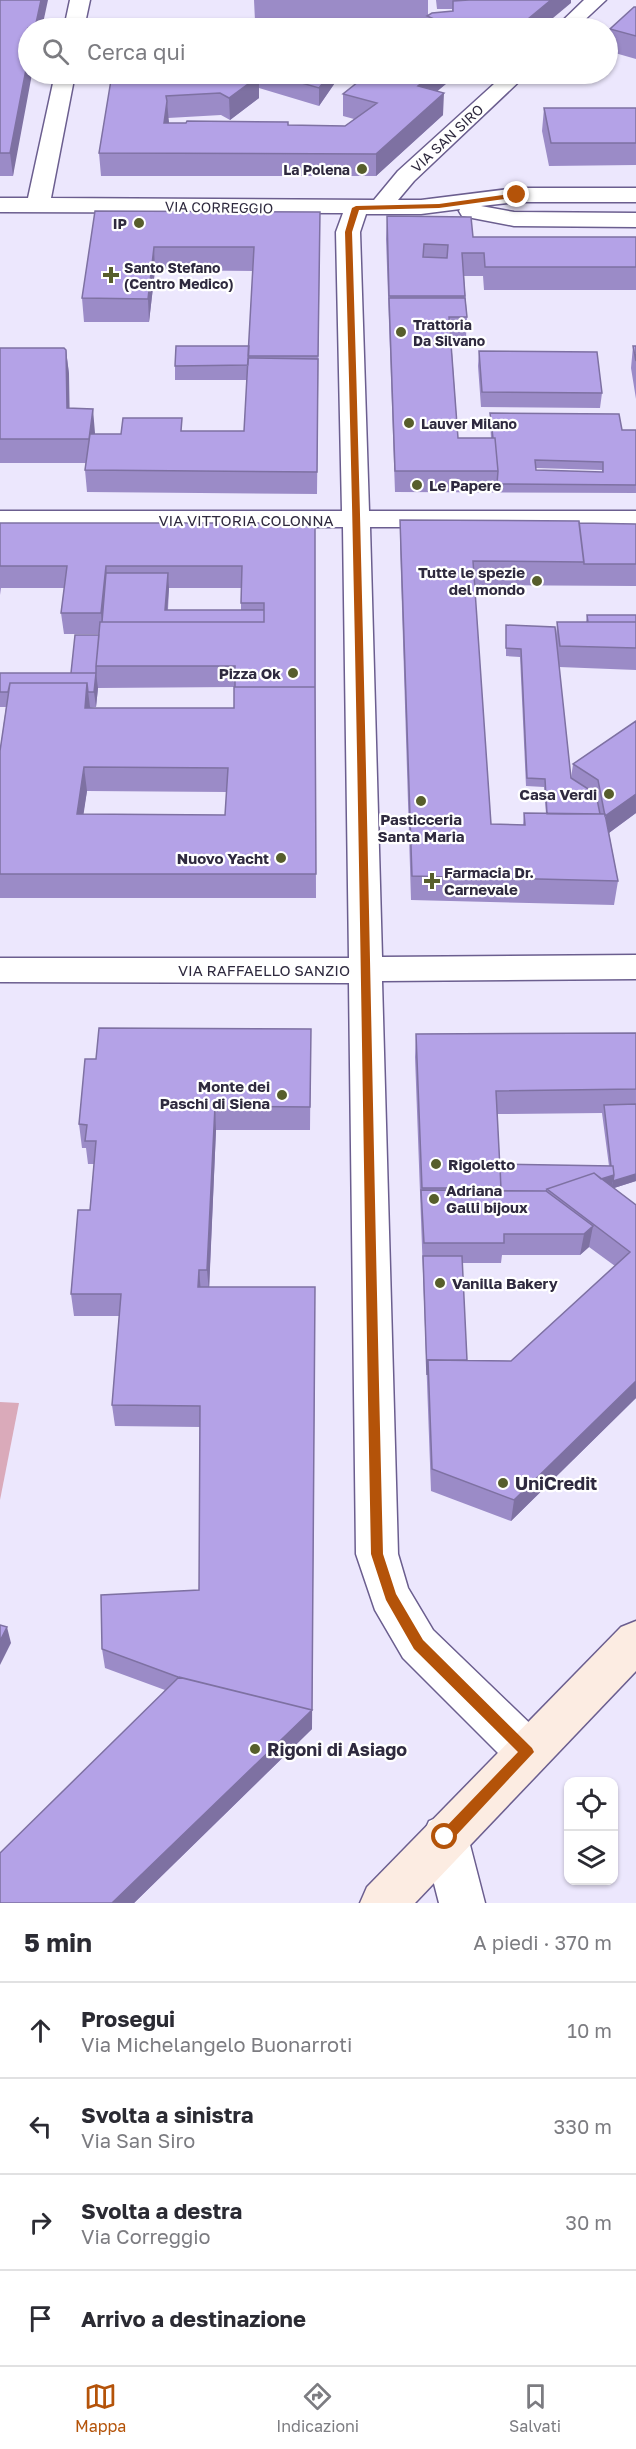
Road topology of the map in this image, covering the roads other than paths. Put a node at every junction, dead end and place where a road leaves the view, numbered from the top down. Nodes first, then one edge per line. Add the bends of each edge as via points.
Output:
1 (80, 0) edge
2 (596, 0) edge
3 (76, 18) edge
4 (576, 18) edge
5 (63, 84) edge
6 (506, 84) edge
7 (517, 195) junction
8 (636, 195) edge
9 (0, 205) edge
10 (38, 205) junction
11 (381, 206) junction
12 (439, 206) junction
13 (356, 208) junction
14 (514, 219) junction
15 (636, 220) edge
16 (0, 519) edge
17 (636, 519) edge
18 (357, 520) junction
19 (636, 967) edge
20 (364, 969) junction
21 (0, 970) edge
22 (636, 1641) edge
23 (528, 1752) junction
24 (445, 1837) junction
25 (383, 1903) edge
26 (462, 1903) edge

1 - 3 street
2 - 4 street
5 - 10 street
6 - 11 street, VIA SAN SIRO via 406,176
7 - 8 street, VIA CORREGGIO
7 - 12 street, VIA CORREGGIO
7 - 14 street via 510,202
9 - 10 street, VIA CORREGGIO
10 - 13 street, VIA CORREGGIO
11 - 12 street, VIA CORREGGIO
11 - 13 street, VIA CORREGGIO
12 - 14 street, VIA CORREGGIO
13 - 18 street via 348,232
14 - 15 street, VIA CORREGGIO
16 - 18 street, VIA VITTORIA COLONNA
17 - 18 street, VIA VITTORIA COLONNA
18 - 20 street
19 - 20 street, VIA RAFFAELLO SANZIO
20 - 21 street, VIA RAFFAELLO SANZIO
20 - 23 street via 377,1554 390,1596 418,1644
22 - 23 main road
23 - 24 main road
24 - 25 main road
24 - 26 street

